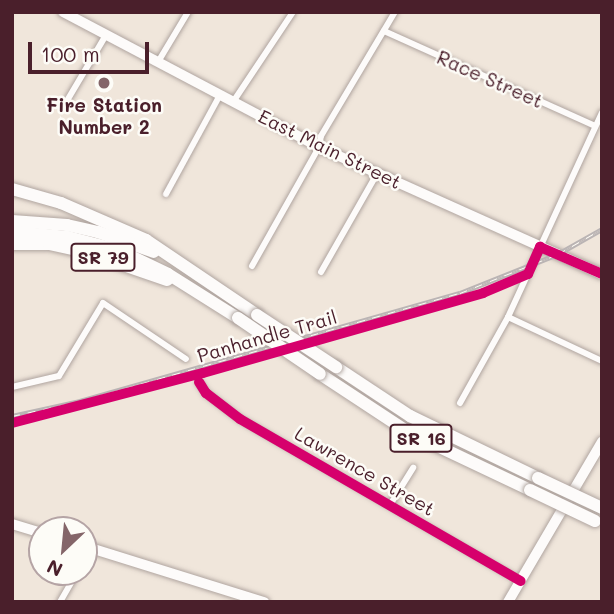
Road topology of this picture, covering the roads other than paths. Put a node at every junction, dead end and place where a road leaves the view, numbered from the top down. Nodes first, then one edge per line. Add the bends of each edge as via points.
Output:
1 (63, 12) edge
2 (188, 12) edge
3 (293, 12) edge
4 (395, 12) edge
5 (384, 31) junction
6 (106, 35) junction
7 (158, 62) junction
8 (220, 95) junction
9 (68, 99) dead end
10 (233, 102) junction
11 (602, 113) edge
12 (595, 126) junction
13 (319, 147) junction
14 (377, 173) junction
15 (12, 189) edge
16 (166, 194) dead end
17 (12, 221) edge
18 (12, 232) edge
19 (12, 244) edge
20 (540, 247) junction
21 (171, 258) junction
22 (252, 266) dead end
23 (321, 272) dead end
24 (602, 274) edge
25 (190, 288) junction
26 (508, 317) junction
27 (186, 359) dead end
28 (602, 360) edge
29 (199, 382) dead end
30 (12, 387) edge
31 (460, 403) dead end
32 (602, 442) edge
33 (413, 468) dead end
34 (390, 505) junction
35 (602, 508) edge
36 (598, 523) edge
37 (98, 550) edge
38 (521, 581) junction
39 (69, 586) edge
40 (261, 601) edge
41 (60, 602) edge
42 (508, 602) edge

1 - 6 main road, East Main Street
2 - 7 street
3 - 10 street
4 - 5 street
5 - 12 street, Race Street
5 - 13 street via 321,136
6 - 7 main road, East Main Street
6 - 9 street
7 - 8 main road, East Main Street
8 - 10 main road, East Main Street
8 - 16 street
10 - 13 main road, East Main Street
11 - 12 street
12 - 20 street
13 - 14 main road, East Main Street
13 - 22 street
14 - 20 main road, East Main Street
14 - 23 street
15 - 21 highway, SR 79 via 89,214 146,240
17 - 21 highway, SR 16 via 98,232
18 - 25 highway, SR 16 via 95,242
19 - 25 highway, SR 79 via 49,244 83,251
20 - 24 main road, East Main Street
20 - 26 street
21 - 35 highway, SR 16, bridge via 410,416
25 - 36 highway, SR 16, bridge via 408,432
26 - 28 street
26 - 31 street
27 - 30 street via 103,303 59,376
29 - 34 street, Lawrence Street via 240,419
32 - 38 main road
33 - 34 street
34 - 38 street, Lawrence Street
37 - 40 main road
38 - 42 main road
39 - 41 street

